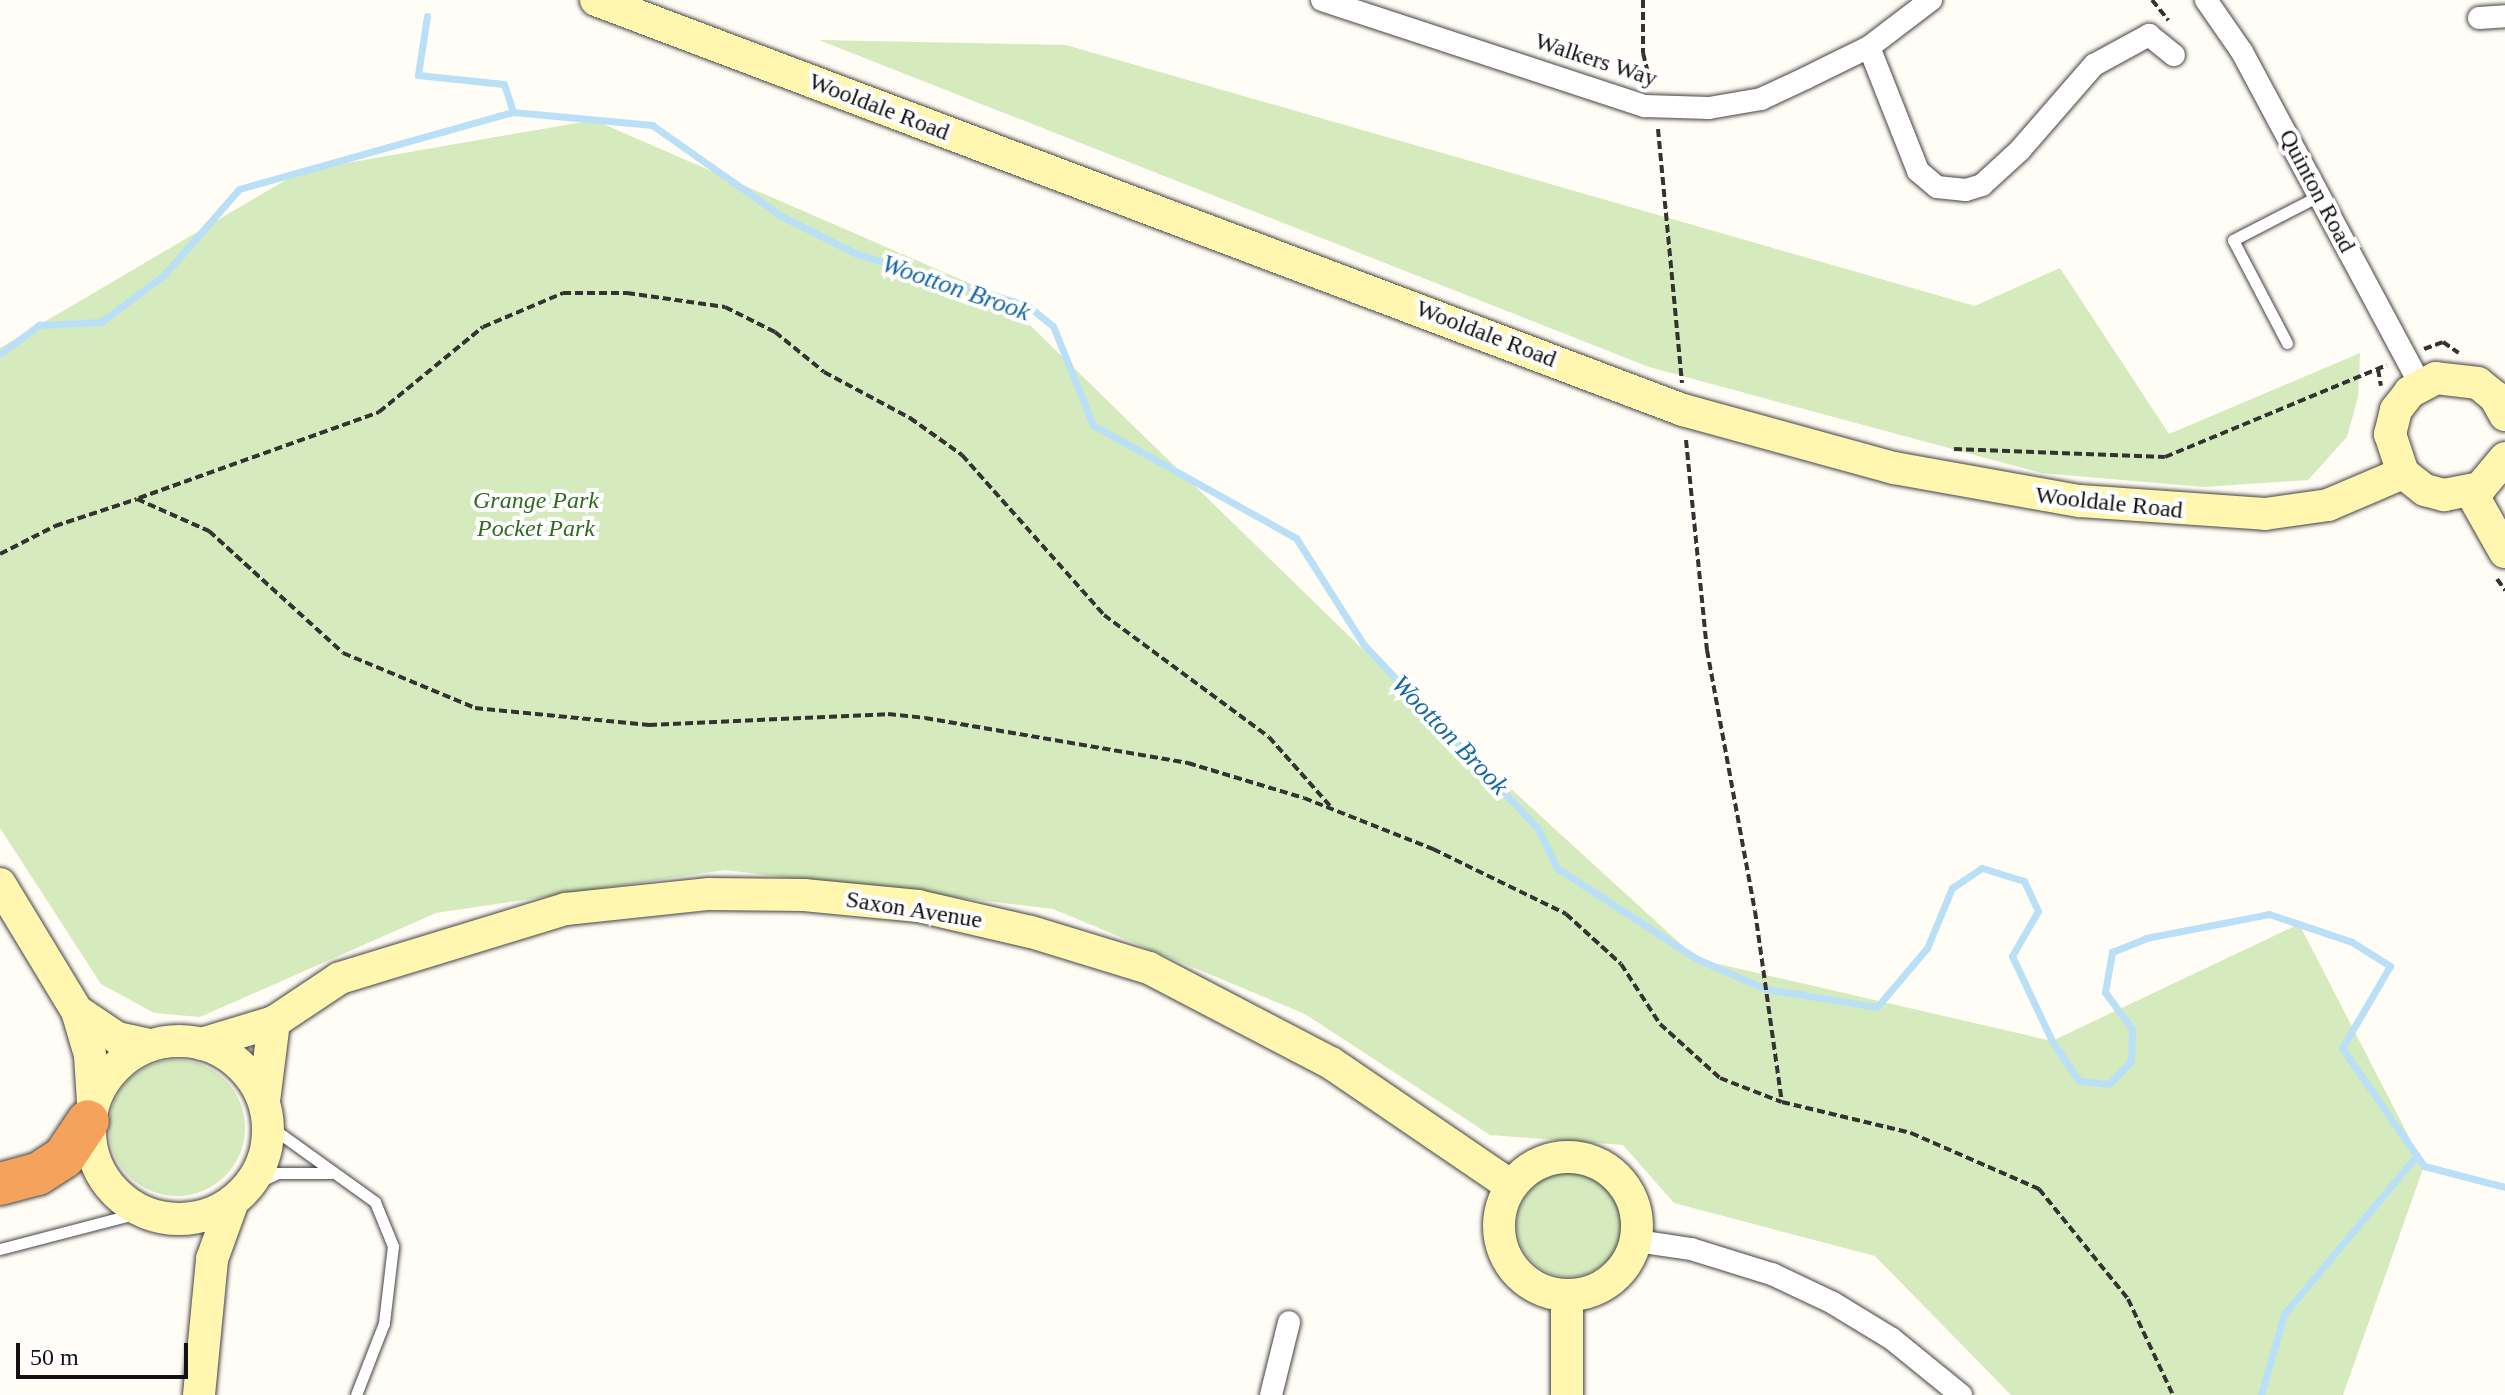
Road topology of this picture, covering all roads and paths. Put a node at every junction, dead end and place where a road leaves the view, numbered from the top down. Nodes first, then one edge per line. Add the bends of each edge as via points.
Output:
1 (596, 0) edge
2 (1322, 0) edge
3 (1643, 0) edge
4 (1931, 0) edge
5 (2206, 0) edge
6 (2505, 16) edge
7 (2479, 18) dead end
8 (1869, 47) junction
9 (2174, 55) dead end
10 (1656, 107) junction
11 (2320, 195) junction
12 (2287, 343) dead end
13 (2405, 357) junction
14 (2468, 361) dead end
15 (2421, 386) junction
16 (1683, 410) junction
17 (2505, 413) edge
18 (1949, 449) dead end
19 (2505, 458) edge
20 (2403, 473) junction
21 (2471, 492) junction
22 (137, 499) junction
23 (0, 554) edge
24 (2498, 560) edge
25 (2505, 590) edge
26 (1333, 809) junction
27 (0, 884) edge
28 (77, 1011) junction
29 (274, 1022) junction
30 (201, 1044) junction
31 (150, 1045) junction
32 (1782, 1102) junction
33 (91, 1112) junction
34 (266, 1113) junction
35 (332, 1173) junction
36 (0, 1184) edge
37 (1511, 1186) junction
38 (240, 1194) junction
39 (142, 1212) junction
40 (1637, 1241) junction
41 (0, 1249) edge
42 (1567, 1296) junction
43 (1289, 1322) dead end
44 (1952, 1392) edge
45 (199, 1395) edge
46 (356, 1395) edge
47 (1271, 1395) edge
48 (1567, 1395) edge
49 (2173, 1395) edge

1 - 16 street, Wooldale Road
2 - 10 street, Walkers Way
3 - 10 path via 1643,53
4 - 8 street, Walkers Way
5 - 11 street, Quinton Road via 2242,52
6 - 7 street
8 - 9 street via 1918,171 1937,187 1966,190 1982,185 2020,150 2094,65 2149,35
8 - 10 street, Walkers Way via 1761,99 1709,108
10 - 16 path
11 - 12 lane via 2233,240
11 - 13 street, Quinton Road
13 - 14 path via 2443,342
13 - 15 street, Quinton Road
13 - 18 path via 2165,457
15 - 17 street via 2436,378 2478,383
15 - 20 street via 2396,410 2390,434
16 - 20 street, Wooldale Road via 1894,468 2013,492 2146,509 2265,514 2328,505
16 - 32 path via 1707,650 1755,911
19 - 21 street via 2496,474
20 - 21 street via 2425,490 2444,495
21 - 24 street
22 - 23 path via 55,526
22 - 26 path via 209,531 343,653 475,708 649,725 888,714 925,718 1188,763
22 - 26 path via 379,412 483,327 563,293 627,293 725,307 775,332 824,372 910,418 962,455 1104,615 1269,737
24 - 25 path
26 - 32 path via 1433,849 1566,914 1621,964 1660,1024 1720,1078
27 - 28 street
28 - 31 street via 117,1038
28 - 33 street via 90,1055
29 - 30 street, Saxon Avenue
29 - 34 street
29 - 37 street, Saxon Avenue via 340,978 566,909 709,894 804,895 918,906 1031,932 1149,968 1331,1063
30 - 31 street
30 - 34 street via 237,1062
31 - 33 street via 119,1063
32 - 49 path via 1911,1133 2039,1189 2128,1299
33 - 36 highway via 64,1157 38,1174
33 - 39 street via 95,1162 106,1183
34 - 35 lane
34 - 38 street via 261,1165
35 - 38 lane via 278,1173
35 - 46 lane via 375,1202 393,1246 384,1323
37 - 40 street via 1537,1164 1563,1157 1587,1159 1609,1170 1632,1198
37 - 42 street via 1499,1224 1502,1248 1519,1276 1539,1289
38 - 39 street via 199,1217
38 - 45 street via 212,1259
39 - 41 lane
40 - 42 street via 1624,1269 1606,1285
40 - 44 street via 1691,1249 1772,1274 1892,1339
42 - 48 street
43 - 47 street

